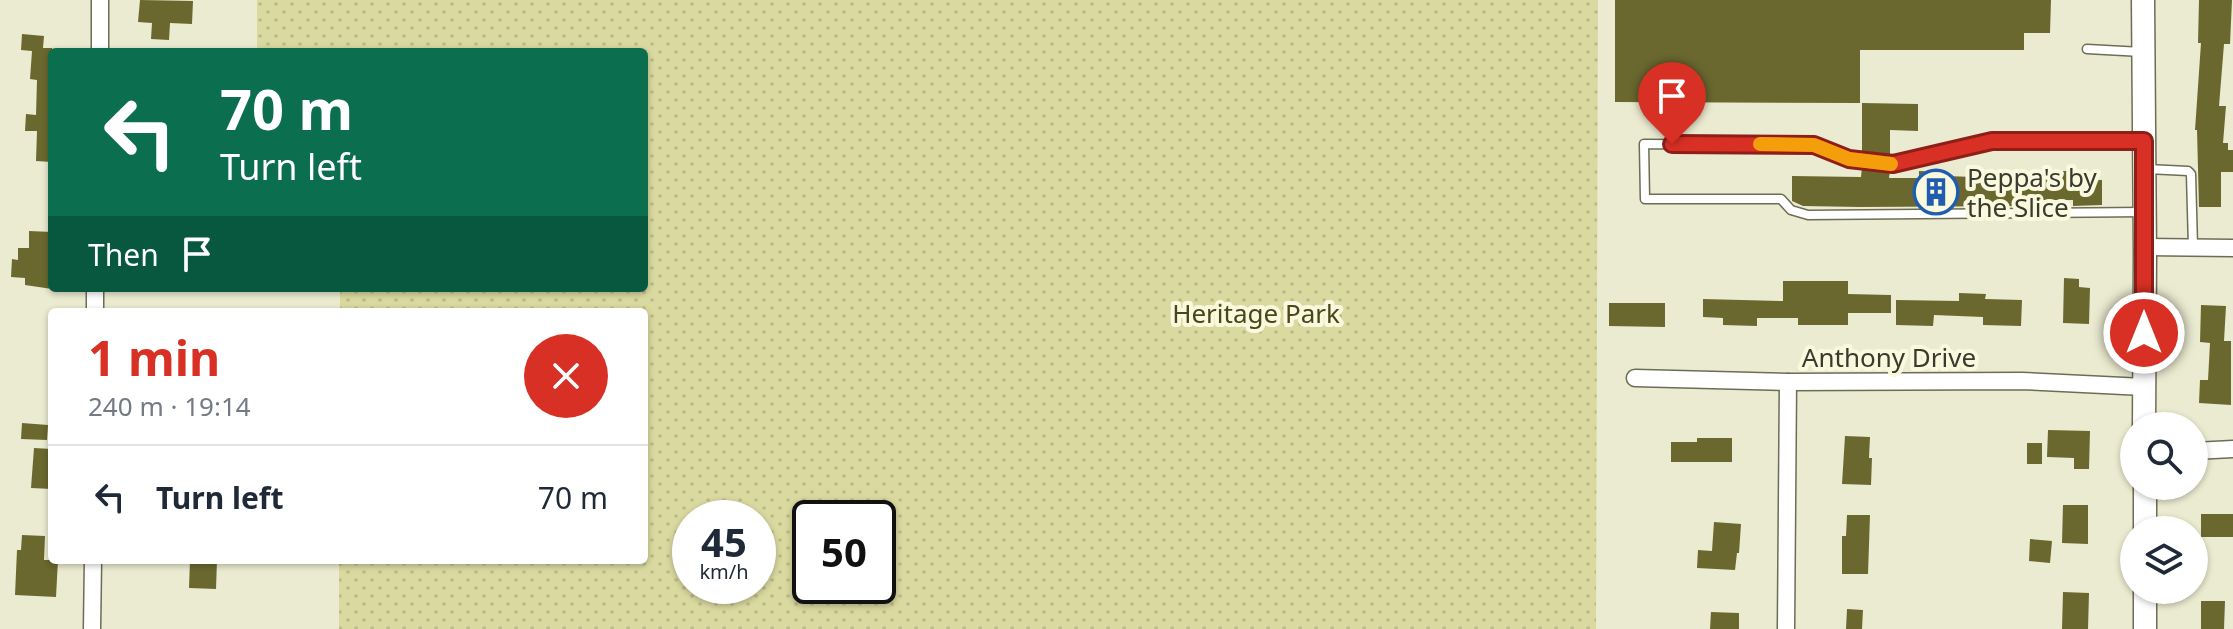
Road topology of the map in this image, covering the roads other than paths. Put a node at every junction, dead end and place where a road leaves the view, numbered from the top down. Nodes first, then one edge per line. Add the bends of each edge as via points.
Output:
1 (100, 0) edge
2 (2143, 0) edge
3 (100, 48) edge
4 (2087, 49) dead end
5 (2143, 52) junction
6 (2144, 141) junction
7 (2144, 168) junction
8 (2145, 212) junction
9 (2145, 247) junction
10 (2194, 248) junction
11 (2233, 248) edge
12 (1635, 378) dead end
13 (1788, 382) junction
14 (2144, 387) junction
15 (2144, 412) edge
16 (2233, 449) edge
17 (2208, 450) edge
18 (93, 564) edge
19 (2145, 604) edge
20 (92, 629) edge
21 (1786, 629) edge
22 (2145, 629) edge

1 - 3 street
2 - 5 main road
4 - 5 lane
5 - 6 main road
6 - 7 main road
6 - 8 lane via 1992,141 1893,164 1849,159 1814,145 1644,144 1645,199 1781,199 1791,210 1808,215
7 - 8 main road
7 - 10 lane via 2191,174
8 - 9 main road
9 - 10 street
9 - 14 main road
10 - 11 street
12 - 13 street, Anthony Drive
13 - 14 street, Anthony Drive via 2022,381
13 - 21 street
14 - 15 main road
16 - 17 street
18 - 20 street
19 - 22 main road

